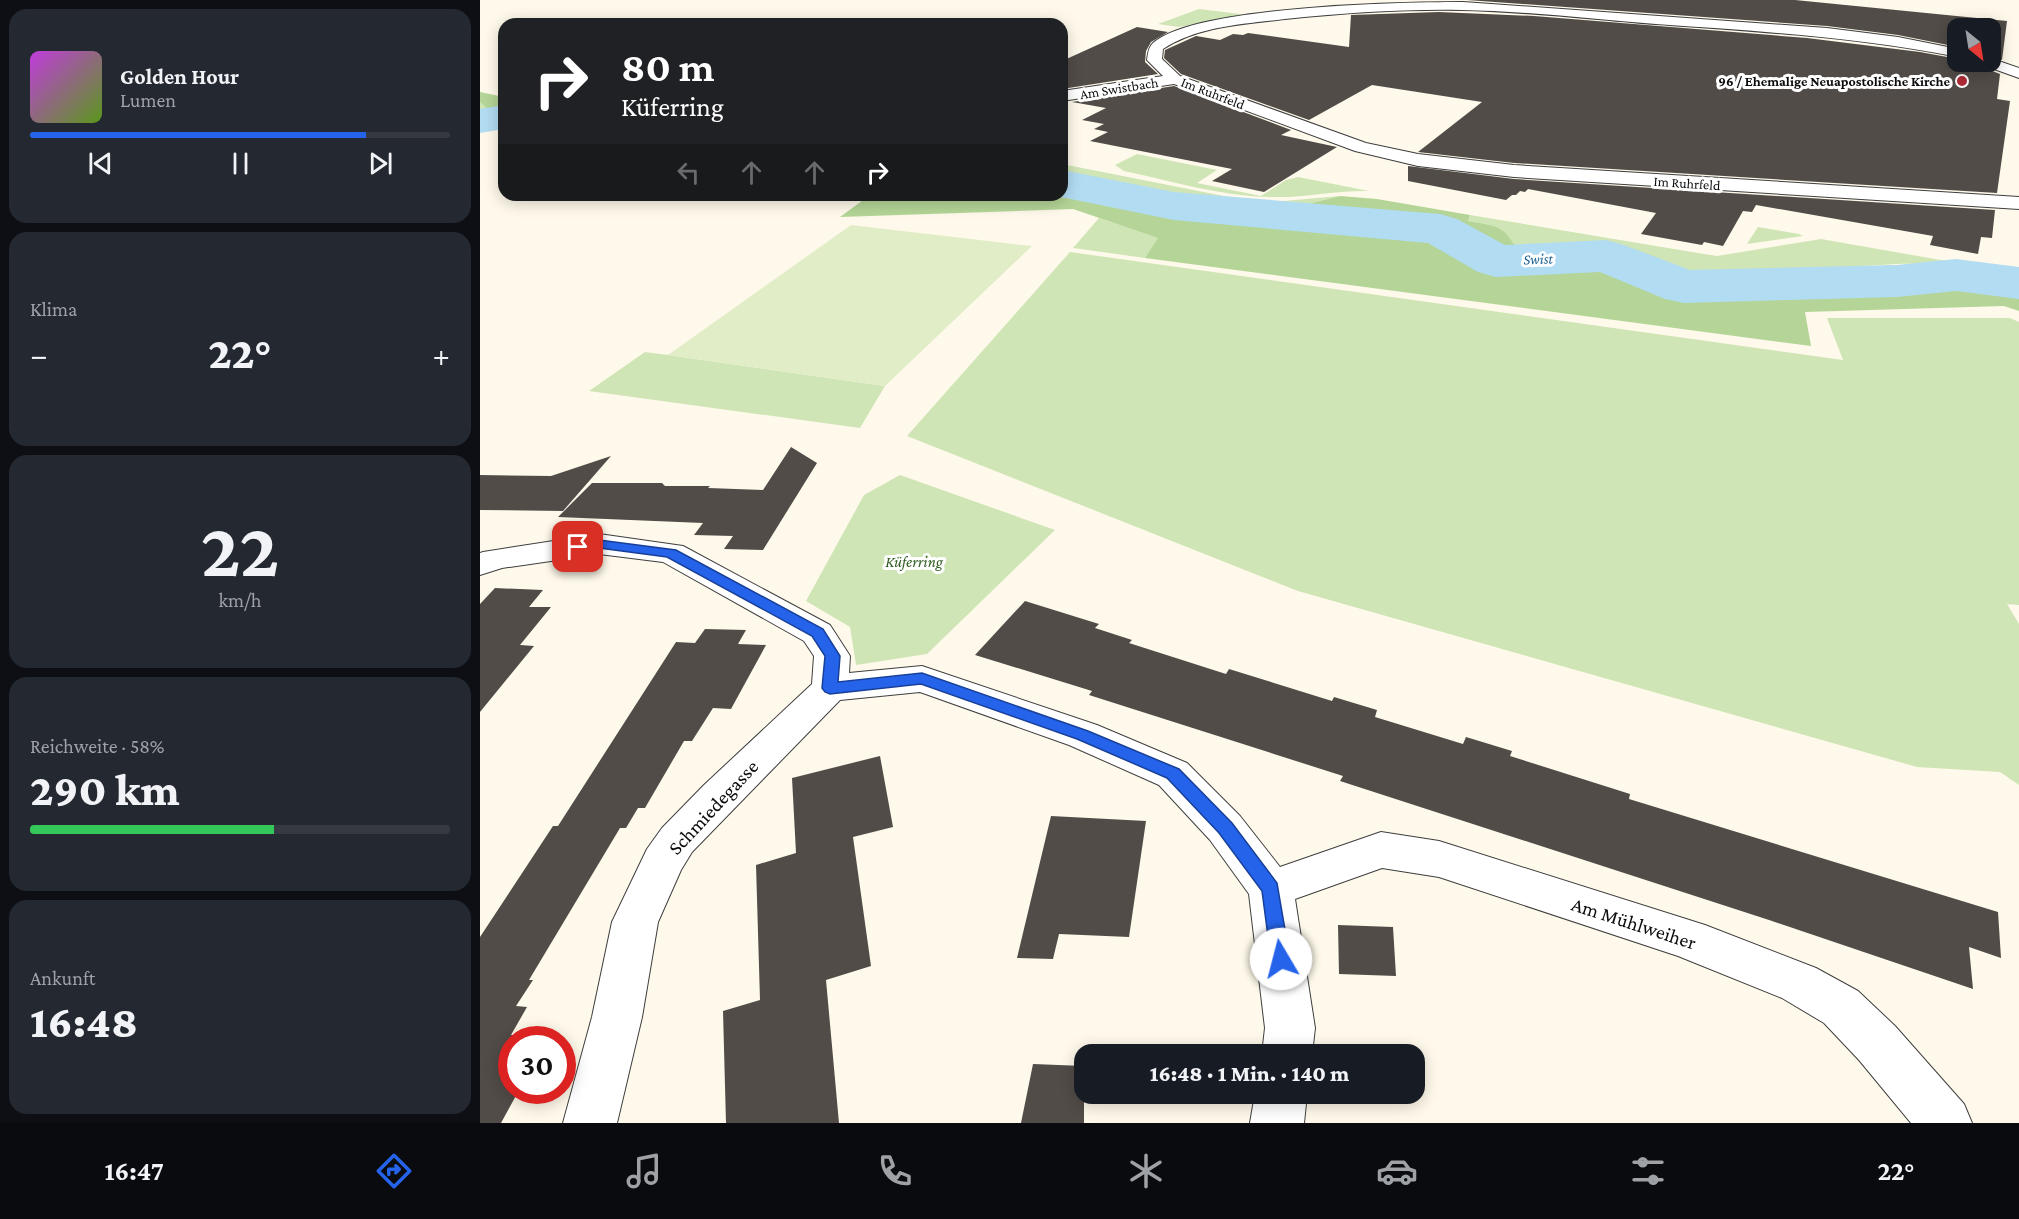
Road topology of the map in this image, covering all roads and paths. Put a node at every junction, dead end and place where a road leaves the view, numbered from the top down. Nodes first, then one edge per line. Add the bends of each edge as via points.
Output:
1 (1947, 51) edge
2 (2001, 67) edge
3 (2019, 73) edge
4 (1175, 79) junction
5 (1068, 95) edge
6 (2019, 203) edge
7 (480, 564) edge
8 (830, 688) junction
9 (1271, 889) junction
10 (1288, 1044) edge
11 (1280, 1104) edge
12 (590, 1123) edge
13 (1277, 1123) edge
14 (1945, 1123) edge

1 - 4 street, Im Ruhrfeld via 1827,32 1423,5 1280,16 1200,29 1157,47 1154,60
2 - 3 street
4 - 5 street, Am Swistbach
4 - 6 street, Im Ruhrfeld via 1361,147 1418,160 1514,171
7 - 8 street via 599,544 671,553 817,633 832,656
8 - 9 street via 922,679 1083,735 1173,774 1225,828
8 - 12 street, Schmiedegasse via 719,796 677,840 663,862 635,922 617,1017
9 - 10 street via 1290,1028
9 - 14 street, Am Mühlweiher via 1381,850 1439,859 1688,939 1799,983 1841,1007
11 - 13 street

